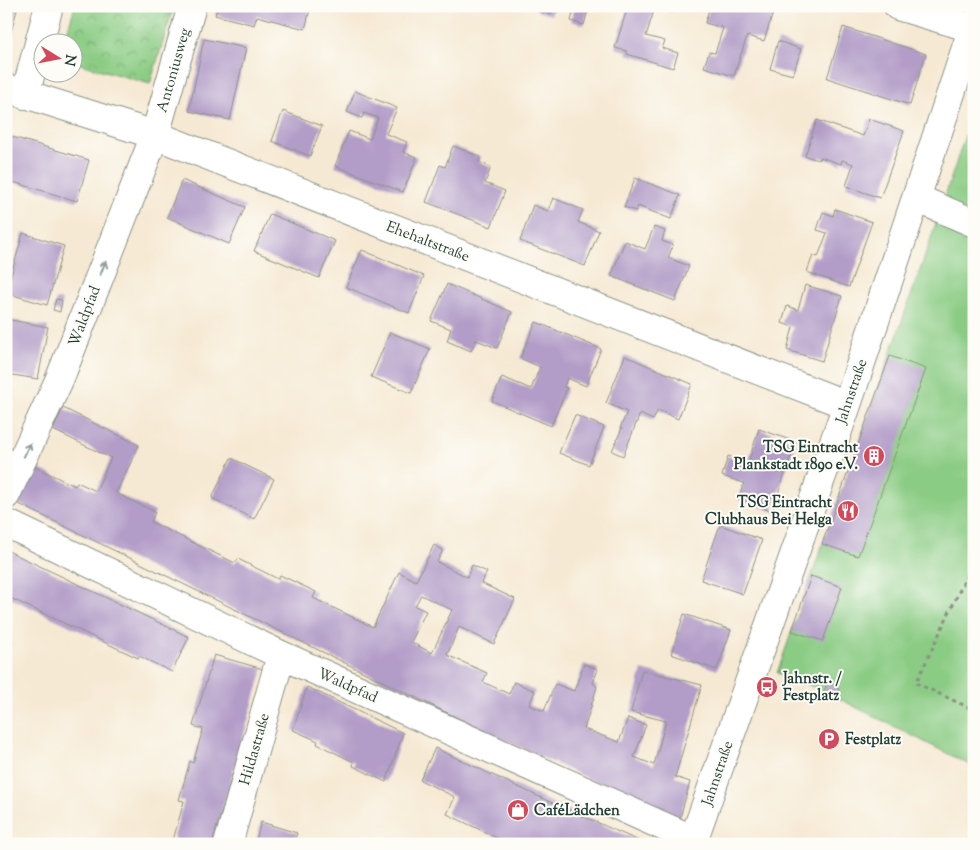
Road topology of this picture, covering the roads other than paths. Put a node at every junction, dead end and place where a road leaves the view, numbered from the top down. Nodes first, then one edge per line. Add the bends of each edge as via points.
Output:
1 (49, 6) edge
2 (192, 6) edge
3 (898, 6) edge
4 (973, 26) edge
5 (16, 92) edge
6 (155, 134) junction
7 (916, 198) junction
8 (974, 223) edge
9 (847, 405) junction
10 (6, 494) edge
11 (6, 523) edge
12 (281, 655) junction
13 (694, 843) edge
14 (228, 844) edge

1 - 5 street
2 - 6 street, Antoniusweg
3 - 4 street
4 - 7 street, Jahnstraße
5 - 6 street, Ehehaltstraße
6 - 9 street, Ehehaltstraße
10 -> 6 street, Waldpfad via 60,378
7 - 8 street
7 - 9 street, Jahnstraße
9 - 13 street, Jahnstraße
11 - 12 street, Waldpfad
12 - 13 street, Waldpfad
12 - 14 street, Hildastraße

